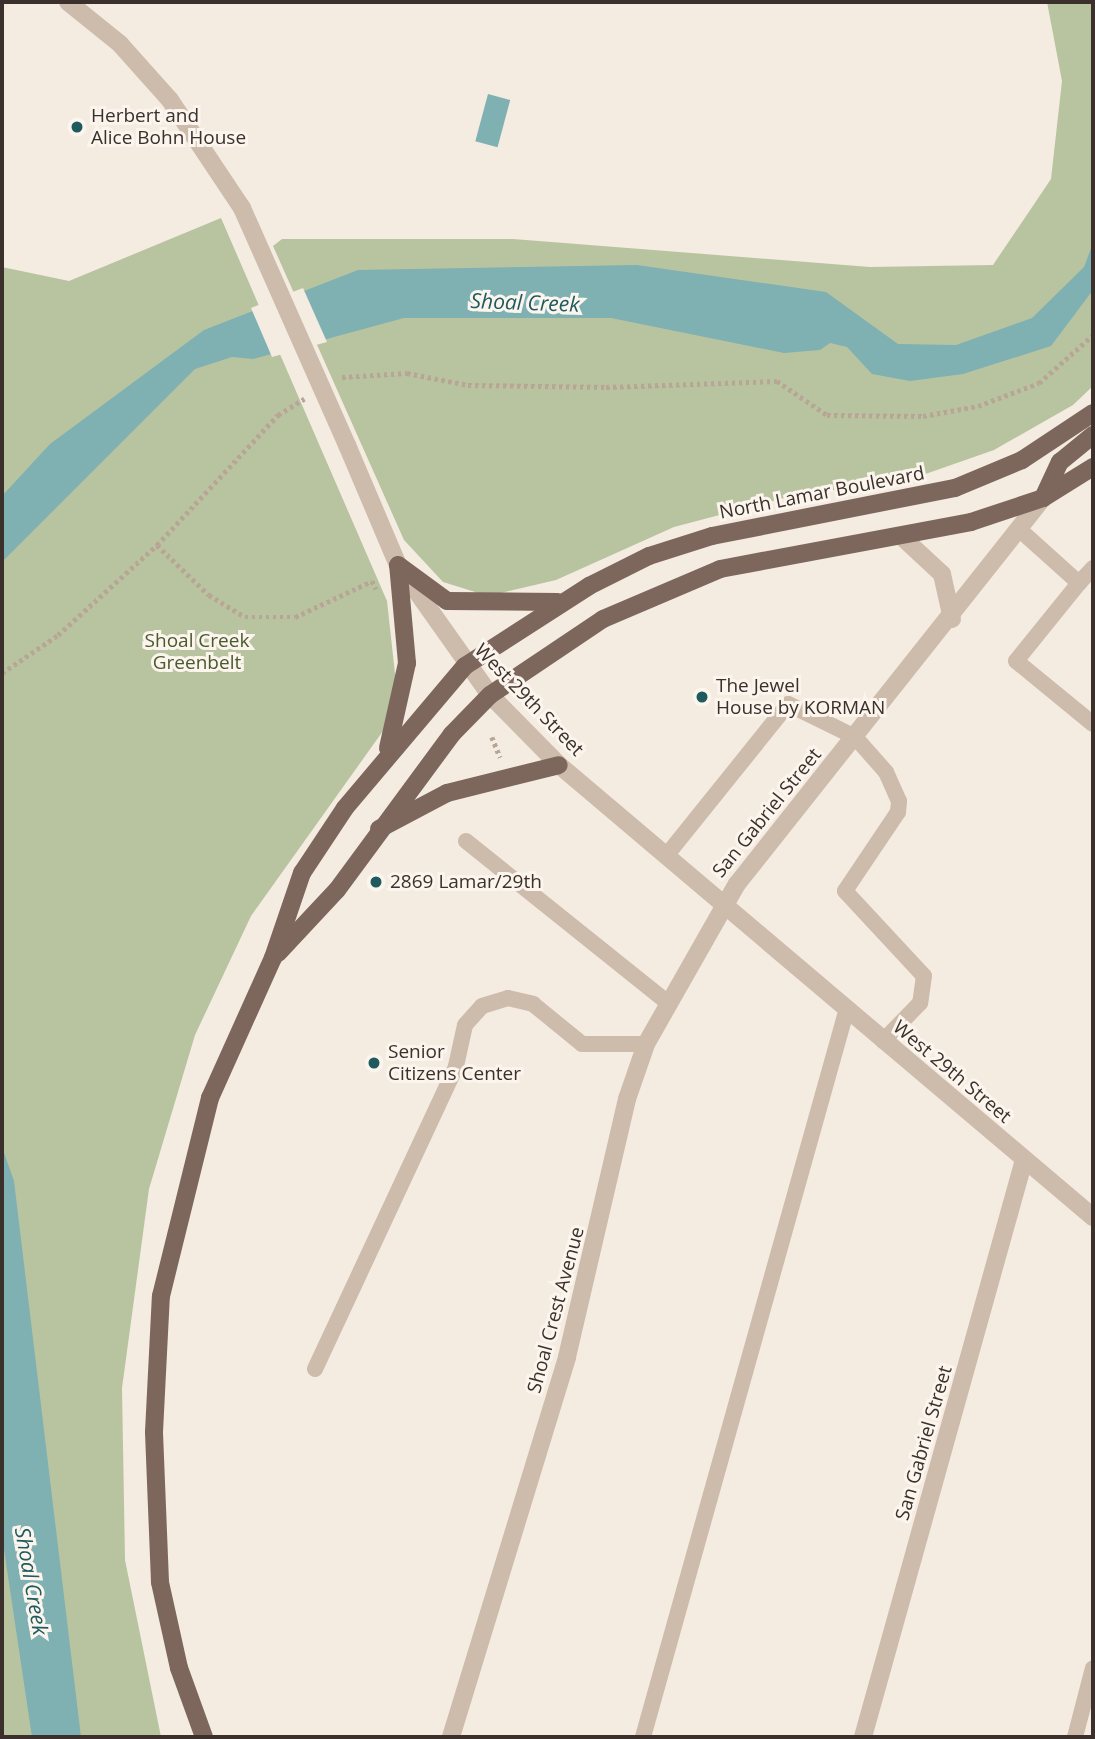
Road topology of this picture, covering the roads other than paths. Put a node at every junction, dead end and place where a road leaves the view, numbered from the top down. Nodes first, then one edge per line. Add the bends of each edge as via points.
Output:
1 (68, 2) edge
2 (1093, 413) edge
3 (1093, 435) edge
4 (1093, 467) edge
5 (1043, 498) junction
6 (1021, 531) junction
7 (901, 536) junction
8 (398, 565) junction
9 (1093, 568) edge
10 (1079, 583) junction
11 (564, 601) junction
12 (952, 619) junction
13 (465, 666) junction
14 (490, 695) junction
15 (1093, 724) edge
16 (855, 737) junction
17 (387, 752) junction
18 (559, 765) junction
19 (376, 830) junction
20 (466, 841) dead end
21 (666, 856) junction
22 (722, 904) junction
23 (273, 958) junction
24 (668, 1003) junction
25 (846, 1012) junction
26 (883, 1041) junction
27 (646, 1044) junction
28 (1024, 1160) junction
29 (1093, 1217) edge
30 (314, 1369) dead end
31 (1093, 1668) edge
32 (204, 1737) edge
33 (451, 1737) edge
34 (643, 1737) edge
35 (863, 1737) edge
36 (1075, 1737) edge

1 - 8 street, West 29th Street, bridge via 120,44 170,100 242,208
2 - 11 main road, North Lamar Boulevard via 1022,460 955,488 712,536 649,556
3 - 5 main road via 1060,462
4 - 5 main road, North Lamar Boulevard
5 - 6 street, San Gabriel Street
5 - 7 main road, North Lamar Boulevard
6 - 10 lane
6 - 12 street, San Gabriel Street
7 - 12 street via 942,574
7 - 14 main road, North Lamar Boulevard via 781,554 663,588 593,625
8 - 11 main road via 447,601
8 - 13 street, West 29th Street
8 - 17 main road via 407,663
9 - 10 lane
10 - 15 lane via 1016,661
11 - 13 main road, North Lamar Boulevard
12 - 16 street, San Gabriel Street
13 - 14 street, West 29th Street
13 - 17 main road, North Lamar Boulevard
14 - 18 street, West 29th Street
14 - 19 main road, North Lamar Boulevard via 416,775
16 - 21 lane via 788,704
16 - 22 street, San Gabriel Street
16 - 26 lane via 886,772 899,801 845,891 924,976 920,1003
17 - 23 main road, North Lamar Boulevard via 302,873
18 - 19 main road via 447,793
18 - 21 street, West 29th Street
19 - 23 main road, North Lamar Boulevard via 337,890
20 - 24 lane
21 - 22 street, West 29th Street
22 - 24 street, Shoal Crest Avenue
22 - 25 street, West 29th Street
23 - 32 main road, North Lamar Boulevard via 210,1098 161,1296 154,1432 160,1582 179,1668
24 - 27 street, Shoal Crest Avenue
25 - 26 street, West 29th Street
25 - 34 lane
26 - 28 street, West 29th Street
27 - 30 lane via 582,1045 533,1004 508,998 482,1006 465,1025 456,1066
27 - 33 street, Shoal Crest Avenue via 627,1099 567,1357
28 - 29 street, West 29th Street
28 - 35 street, San Gabriel Street
31 - 36 lane

